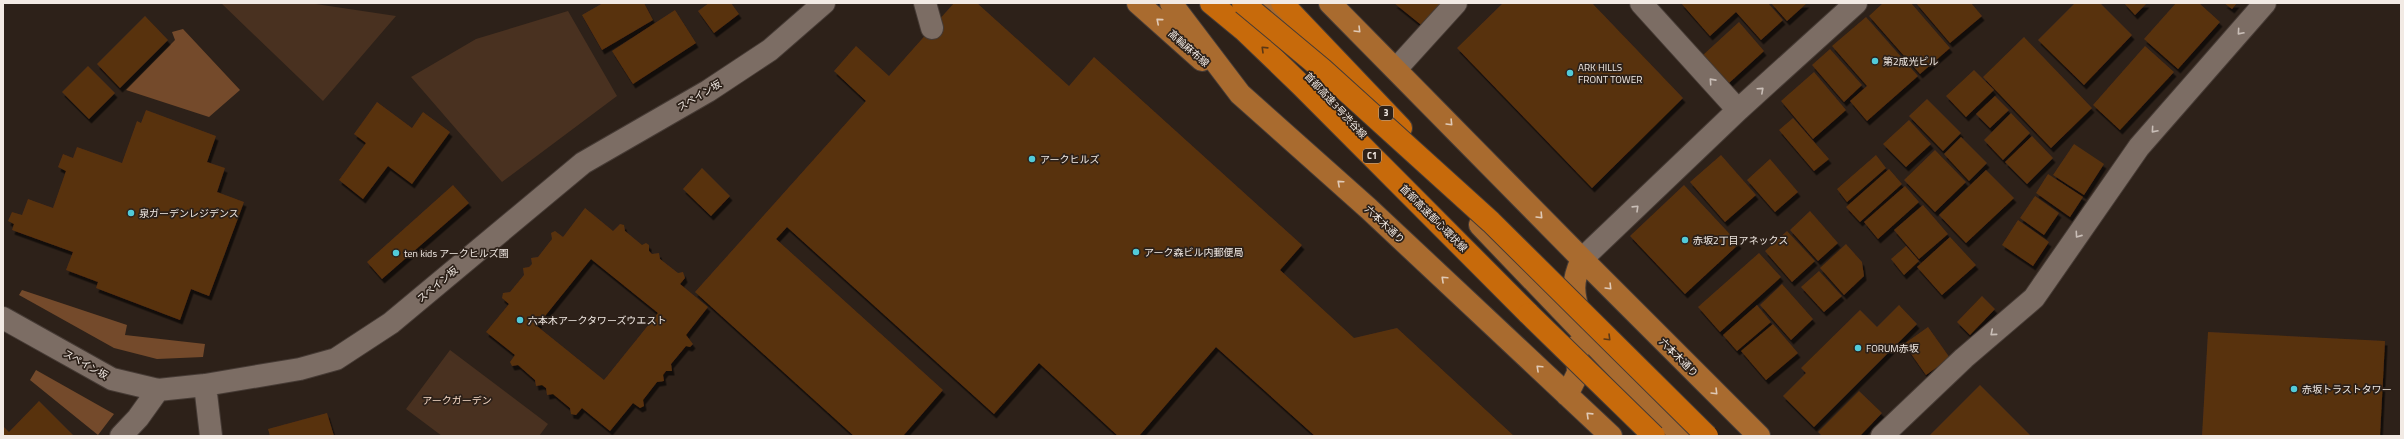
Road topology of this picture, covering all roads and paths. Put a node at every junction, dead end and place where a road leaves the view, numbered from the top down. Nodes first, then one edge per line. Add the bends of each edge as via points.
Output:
1 (824, 3) edge
2 (925, 3) edge
3 (1138, 3) edge
4 (1170, 3) edge
5 (1211, 3) edge
6 (1241, 3) edge
7 (1268, 3) edge
8 (1282, 3) edge
9 (1330, 3) edge
10 (1456, 3) edge
11 (1641, 3) edge
12 (1856, 3) edge
13 (2265, 3) edge
14 (932, 28) dead end
15 (1397, 68) junction
16 (1240, 94) junction
17 (1738, 110) junction
18 (1491, 222) junction
19 (1582, 259) junction
20 (1552, 301) junction
21 (1529, 314) junction
22 (3, 318) edge
23 (1587, 339) junction
24 (204, 385) junction
25 (158, 390) junction
26 (1567, 395) junction
27 (121, 436) edge
28 (211, 436) edge
29 (1611, 436) edge
30 (1654, 436) edge
31 (1666, 436) edge
32 (1682, 436) edge
33 (1707, 436) edge
34 (1760, 436) edge
35 (1882, 436) edge

1 - 24 street, スペイン坂 via 770,50 708,91 583,163 391,323 336,359 300,369
2 - 14 street
16 -> 3 main road, 高輪麻布線
4 - 16 main road, 六本木通り
21 -> 5 highway, 首都高速都心環状線 / C1 via 1302,86 1245,31
6 - 18 highway, bridge via 1322,69
6 - 21 highway, 首都高速3号渋谷線, bridge
7 - 20 main road
8 - 18 highway, 3, bridge
9 -> 15 main road, 六本木通り
10 - 15 street
17 -> 11 street
17 -> 12 street
13 -> 35 street via 2139,147 2034,298 1964,358
15 -> 19 main road, 六本木通り
26 -> 16 main road, 六本木通り via 1369,209
19 -> 17 street
18 -> 33 highway, bridge
19 - 23 main road via 1574,275 1573,293
19 -> 34 main road, 六本木通り
20 - 23 main road
20 - 26 main road via 1578,346 1578,373
21 - 30 highway, 首都高速都心環状線 / C1, bridge
22 - 25 street, スペイン坂 via 112,379
23 - 31 main road via 1602,372
23 - 32 main road
24 - 25 street, スペイン坂
24 - 28 street
25 - 27 street
29 -> 26 main road, 六本木通り

